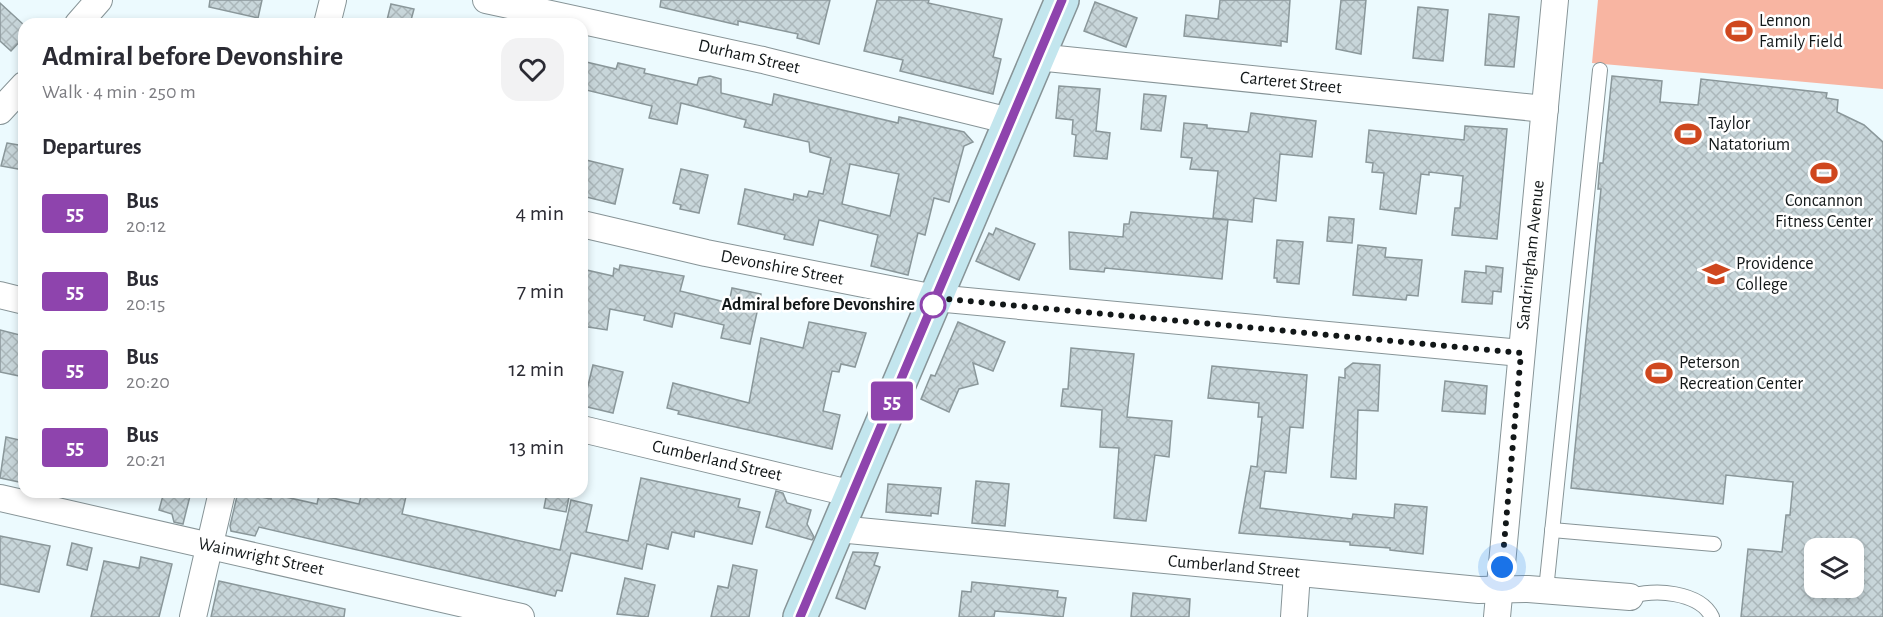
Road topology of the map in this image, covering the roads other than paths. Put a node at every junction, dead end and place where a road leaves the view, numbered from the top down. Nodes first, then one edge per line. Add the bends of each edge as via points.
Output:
1 (99, 0) edge
2 (333, 0) edge
3 (486, 0) edge
4 (1062, 0) edge
5 (1554, 0) edge
6 (83, 18) edge
7 (328, 18) edge
8 (569, 18) edge
9 (588, 22) edge
10 (1037, 57) junction
11 (1600, 70) dead end
12 (18, 94) edge
13 (1545, 109) junction
14 (0, 111) edge
15 (1010, 121) junction
16 (588, 225) edge
17 (0, 295) edge
18 (935, 298) junction
19 (18, 300) edge
20 (1521, 353) junction
21 (588, 430) edge
22 (853, 494) junction
23 (0, 498) edge
24 (221, 498) edge
25 (838, 529) junction
26 (1552, 530) junction
27 (1714, 544) dead end
28 (209, 548) junction
29 (1297, 573) junction
30 (1499, 590) junction
31 (1546, 590) junction
32 (1630, 597) joint
33 (193, 617) edge
34 (521, 617) edge
35 (800, 617) edge
36 (1294, 617) edge
37 (1497, 617) edge
38 (1712, 617) edge

1 - 6 street
2 - 7 street
3 - 8 street, Durham Street
4 - 10 main road
5 - 13 street, Sandringham Avenue
9 - 15 street, Durham Street via 763,60
10 - 13 street, Carteret Street
10 - 15 main road
11 - 26 lane
12 - 14 street
13 - 20 street, Sandringham Avenue
15 - 18 main road
16 - 18 street, Devonshire Street
17 - 19 street
18 - 20 street, Devonshire Street
18 - 22 main road
20 - 30 street, Sandringham Avenue
21 - 22 street, Cumberland Street
22 - 25 main road
23 - 28 street, Wainwright Street
24 - 28 street
25 - 29 street, Cumberland Street
25 - 35 main road
26 - 27 lane
26 - 31 lane
28 - 33 street
28 - 34 street, Wainwright Street via 308,566
29 - 30 street, Cumberland Street
29 - 36 street
30 - 31 street, Cumberland Street
30 - 37 street, Sandringham Avenue
31 - 32 street, Cumberland Street
32 - 38 lane via 1647,593 1688,598 1707,609

